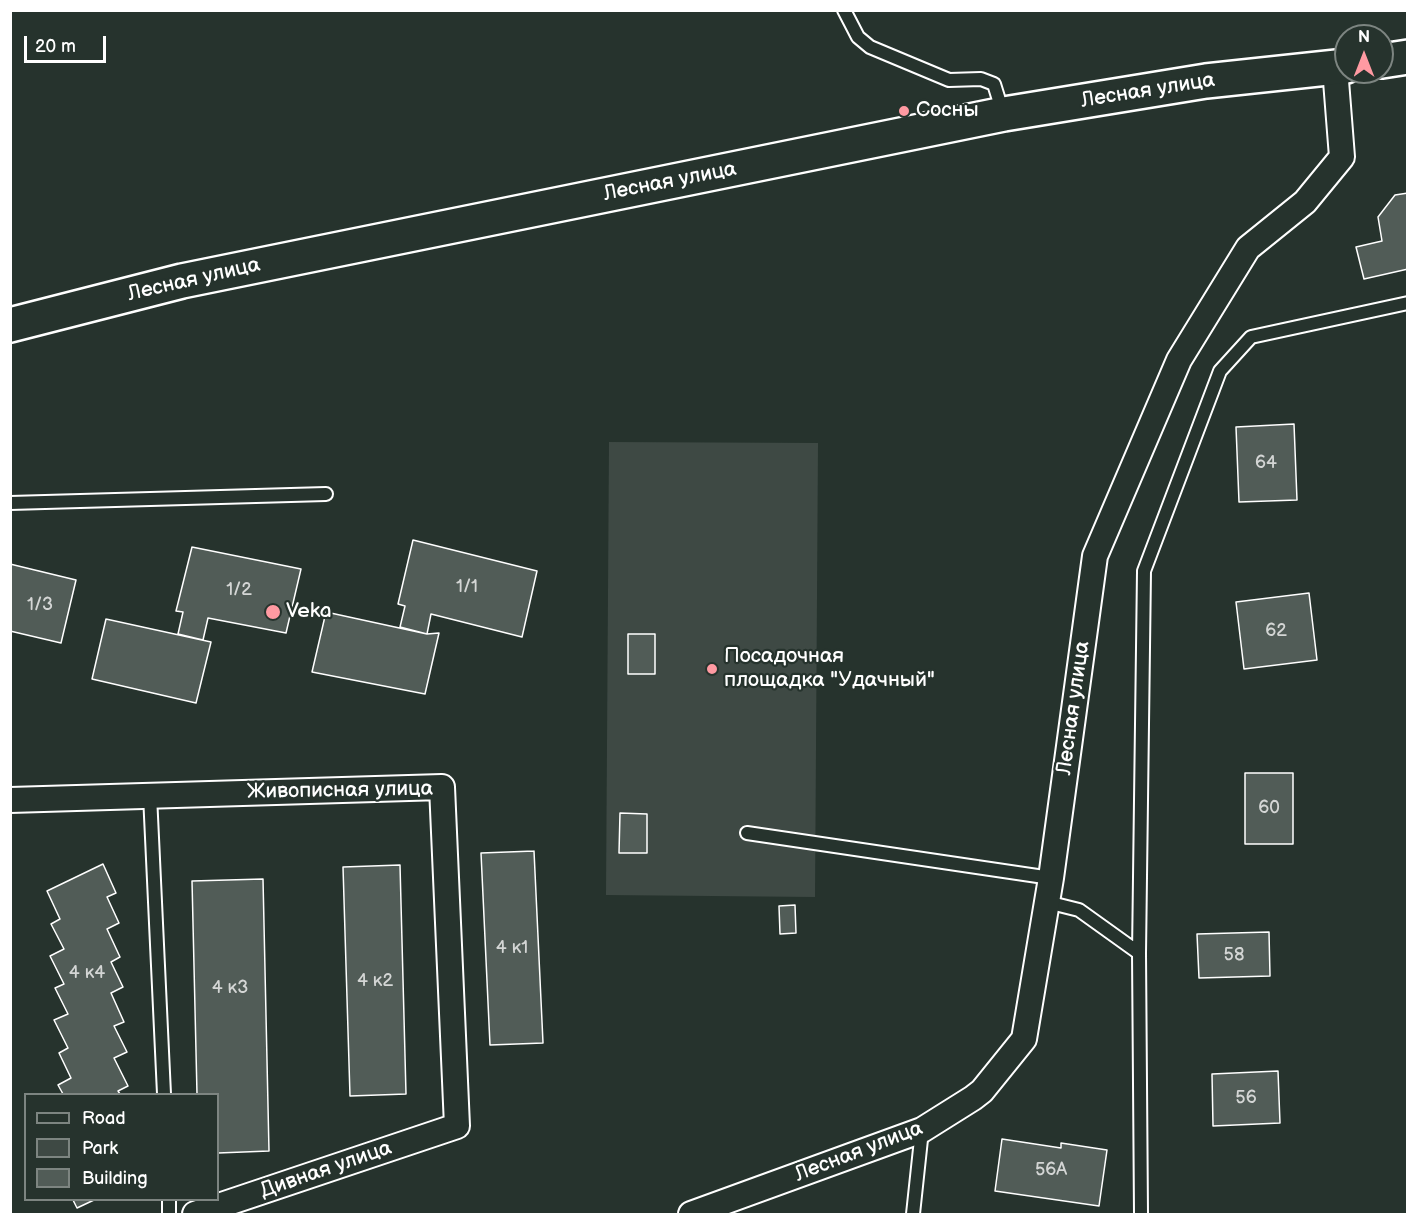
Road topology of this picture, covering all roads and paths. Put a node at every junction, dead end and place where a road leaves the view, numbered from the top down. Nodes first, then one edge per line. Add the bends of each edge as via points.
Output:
1 (844, 10) edge
2 (1334, 68) edge
3 (1341, 84) edge
4 (1004, 114) junction
5 (1407, 303) edge
6 (10, 325) edge
7 (326, 494) dead end
8 (10, 503) edge
9 (150, 795) junction
10 (10, 800) edge
11 (747, 833) dead end
12 (1051, 878) junction
13 (1047, 902) junction
14 (1139, 953) junction
15 (164, 1093) edge
16 (457, 1126) joint
17 (922, 1130) junction
18 (195, 1215) edge
19 (691, 1215) edge
20 (913, 1215) edge
21 (1141, 1215) edge

1 - 4 lane via 858,37 870,46 949,80 981,79 994,84
2 - 4 main road, Лесная улица via 1206,81
3 - 12 street, Лесная улица via 1342,157 1305,202 1248,248 1179,360 1095,556
4 - 6 main road, Лесная улица via 182,281
5 - 14 lane via 1251,337 1220,371 1144,571
7 - 8 lane
9 - 10 street, Живописная улица
9 - 15 lane
9 - 16 street, Живописная улица via 442,787
11 - 12 lane
12 - 13 street, Лесная улица
13 - 14 lane via 1079,910
13 - 17 street, Лесная улица via 1024,1039 982,1090
14 - 21 lane
16 - 18 street, Дивная улица
17 - 19 street, Лесная улица
17 - 20 lane

